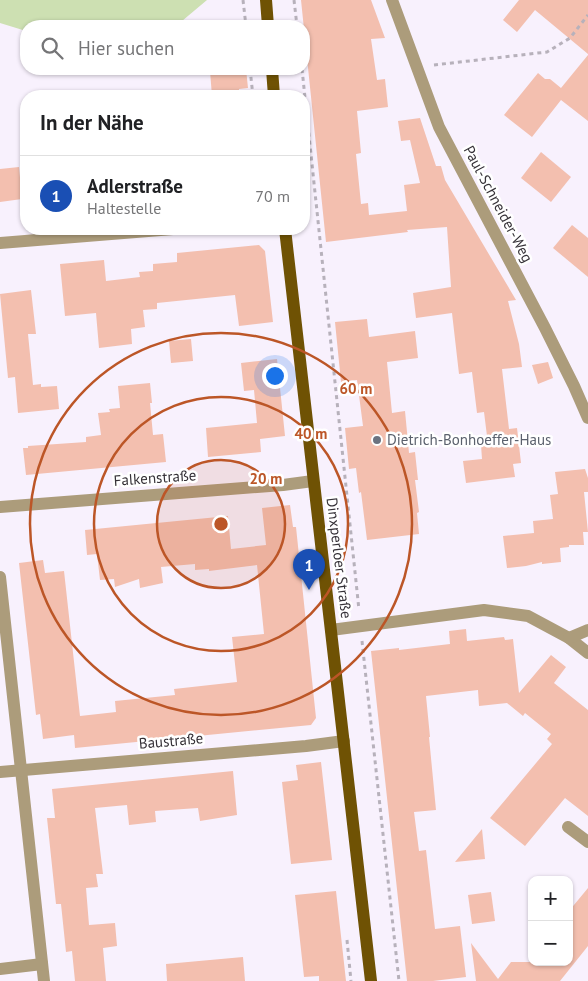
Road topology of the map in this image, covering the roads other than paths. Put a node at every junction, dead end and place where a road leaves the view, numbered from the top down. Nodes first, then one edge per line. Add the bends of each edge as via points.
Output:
1 (266, 0) edge
2 (392, 0) edge
3 (268, 20) edge
4 (272, 75) edge
5 (274, 90) edge
6 (98, 235) edge
7 (286, 235) edge
8 (0, 243) edge
9 (588, 418) edge
10 (313, 481) junction
11 (0, 507) edge
12 (0, 577) edge
13 (331, 630) junction
14 (588, 630) edge
15 (570, 638) junction
16 (588, 653) edge
17 (344, 741) junction
18 (21, 770) junction
19 (0, 772) edge
20 (568, 827) dead end
21 (588, 842) edge
22 (42, 964) junction
23 (0, 969) edge
24 (44, 981) edge
25 (371, 981) edge

1 - 3 main road
2 - 9 street, Paul-Schneider-Weg via 439,127 546,328
4 - 5 main road
6 - 8 street
7 - 10 main road, Dinxperloer Straße
10 - 11 street, Falkenstraße
10 - 13 main road, Dinxperloer Straße
12 - 18 street
13 - 15 street via 484,610 528,616
13 - 17 main road, Dinxperloer Straße
14 - 15 street
15 - 16 street
17 - 18 street, Baustraße
17 - 25 main road, Dinxperloer Straße
18 - 19 street, Baustraße
18 - 22 street
20 - 21 street
22 - 23 street
22 - 24 street

